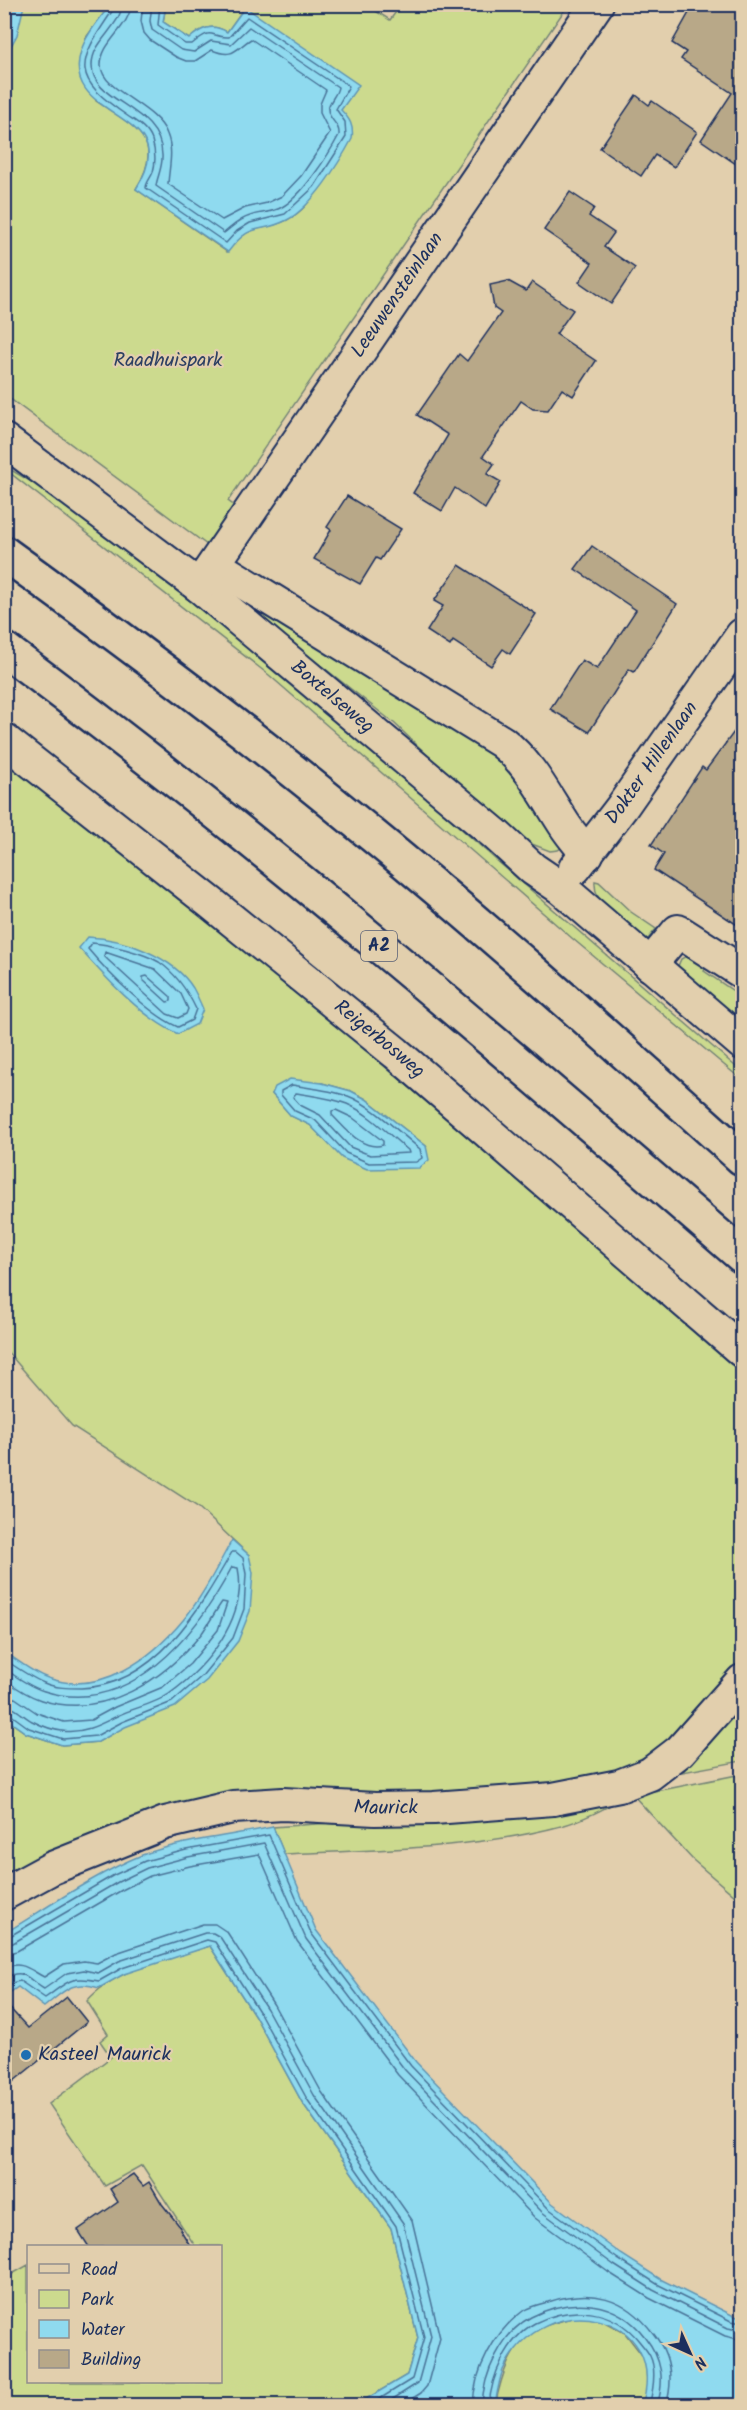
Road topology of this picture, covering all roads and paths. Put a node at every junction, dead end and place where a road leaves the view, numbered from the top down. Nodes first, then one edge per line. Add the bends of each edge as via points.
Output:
1 (597, 4) edge
2 (4, 440) edge
3 (4, 553) edge
4 (207, 576) junction
5 (742, 635) edge
6 (4, 650) edge
7 (4, 740) edge
8 (587, 855) junction
9 (559, 887) junction
10 (650, 965) junction
11 (742, 972) edge
12 (742, 1043) edge
13 (742, 1158) edge
14 (742, 1256) edge
15 (742, 1351) edge
16 (742, 1681) edge
17 (4, 1894) edge

1 - 4 street, Leeuwensteinlaan
2 - 4 street, Boxtelseweg
3 - 13 highway via 355,820 553,988
4 - 8 street, Boxtelseweg via 472,723 516,753
4 - 9 street, Boxtelseweg via 533,870
5 - 8 street, Dokter Hillenlaan
6 - 14 highway, A2 via 300,881
7 - 15 street, Reigerbosweg via 396,1053
8 - 9 street, Dokter Hillenlaan
9 - 10 street, Boxtelseweg
10 - 11 street via 678,931
10 - 12 street, Boxtelseweg
16 - 17 street, Maurick via 680,1751 650,1774 619,1786 553,1799 434,1808 283,1804 233,1807 165,1823 52,1868

